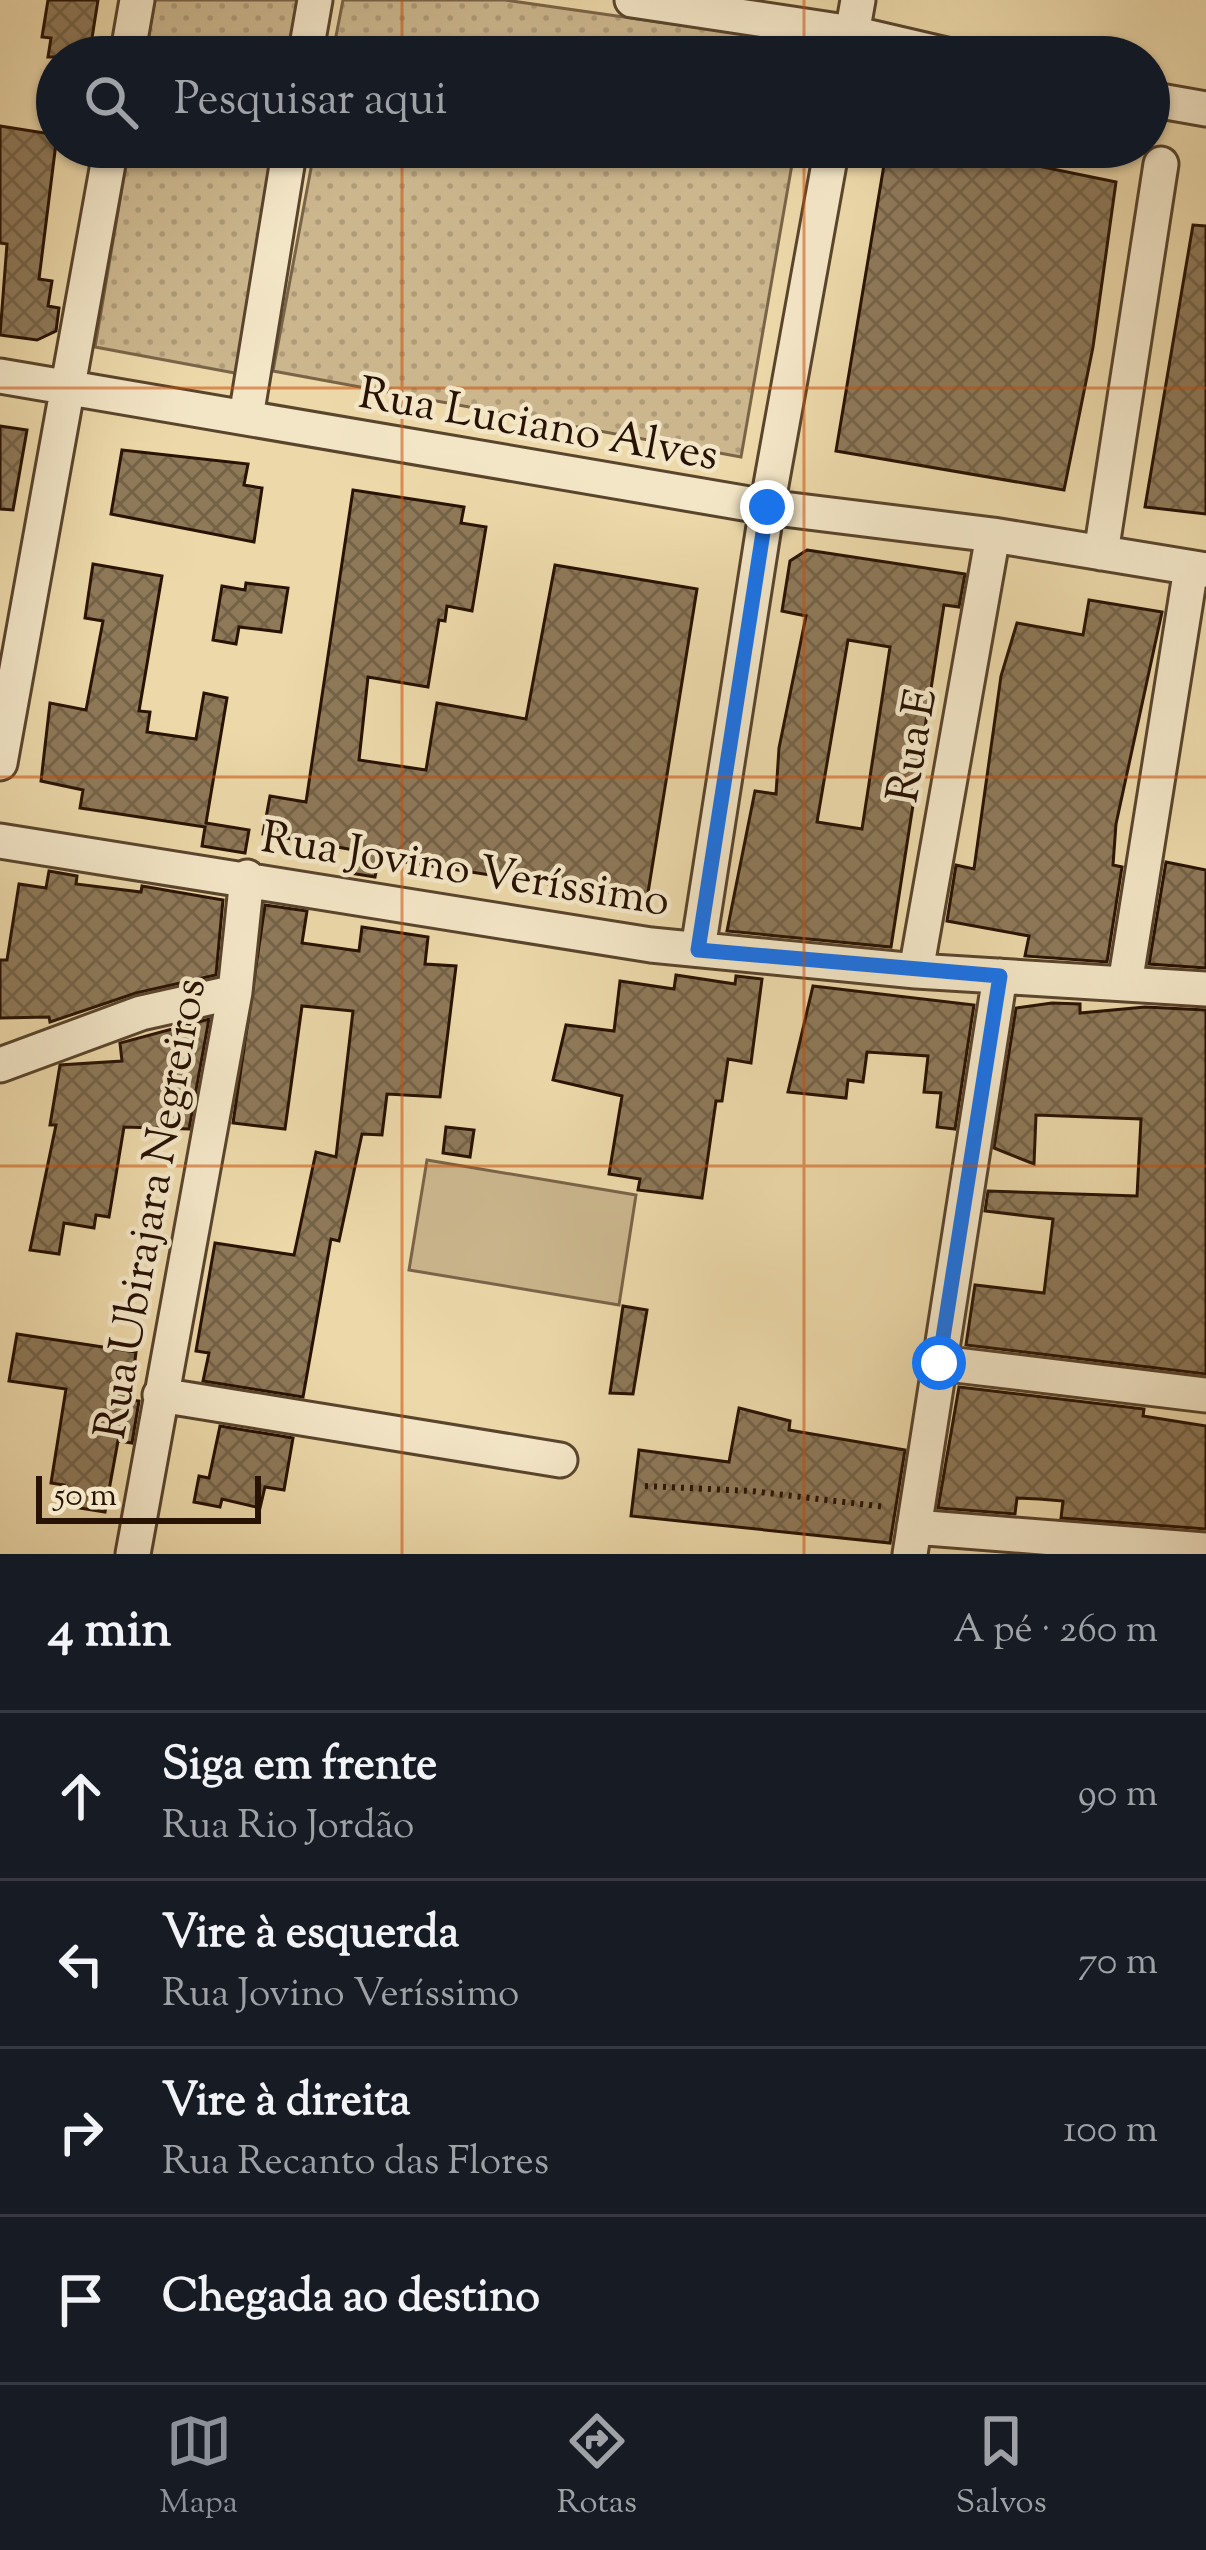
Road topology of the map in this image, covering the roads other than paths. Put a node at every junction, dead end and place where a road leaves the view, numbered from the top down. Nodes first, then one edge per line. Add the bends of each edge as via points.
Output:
1 (137, 0) edge
2 (315, 0) edge
3 (632, 0) edge
4 (853, 30) edge
5 (131, 36) edge
6 (309, 36) edge
7 (1170, 103) edge
8 (1206, 109) edge
9 (107, 168) edge
10 (287, 168) edge
11 (828, 168) edge
12 (1160, 168) edge
13 (0, 376) edge
14 (69, 387) junction
15 (246, 417) junction
16 (767, 507) junction
17 (993, 535) junction
18 (1101, 553) junction
19 (1198, 569) edge
20 (0, 763) edge
21 (0, 841) edge
22 (248, 877) junction
23 (698, 950) junction
24 (916, 971) junction
25 (1000, 976) junction
26 (1125, 983) junction
27 (1206, 989) edge
28 (235, 992) junction
29 (0, 1065) edge
30 (939, 1363) junction
31 (160, 1395) junction
32 (1206, 1395) edge
33 (560, 1460) dead end
34 (913, 1530) edge
35 (1206, 1550) edge
36 (133, 1554) edge

1 - 5 street
2 - 6 street
3 - 4 street
7 - 8 street
9 - 14 street
10 - 15 street
11 - 16 street
12 - 18 street
13 - 14 street, Rua Luciano Alves
14 - 15 street, Rua Luciano Alves
14 - 20 street
15 - 16 street, Rua Luciano Alves
16 - 17 street, Rua Luciano Alves
16 - 23 street
17 - 18 street, Rua Luciano Alves
17 - 24 street, Rua E
18 - 19 street, Rua Luciano Alves
19 - 26 street
21 - 22 street, Rua Jovino Veríssimo
22 - 23 street, Rua Jovino Veríssimo
22 - 28 street, Rua Ubirajara Negreiros
23 - 24 street, Rua Jovino Veríssimo
24 - 25 street, Rua Jovino Veríssimo
25 - 26 street, Rua Jovino Veríssimo
25 - 30 street
26 - 27 street, Rua Jovino Veríssimo
28 - 29 street via 141,1013
28 - 31 street, Rua Ubirajara Negreiros
30 - 32 street
30 - 34 street
31 - 33 street
31 - 36 street, Rua Ubirajara Negreiros
34 - 35 street

